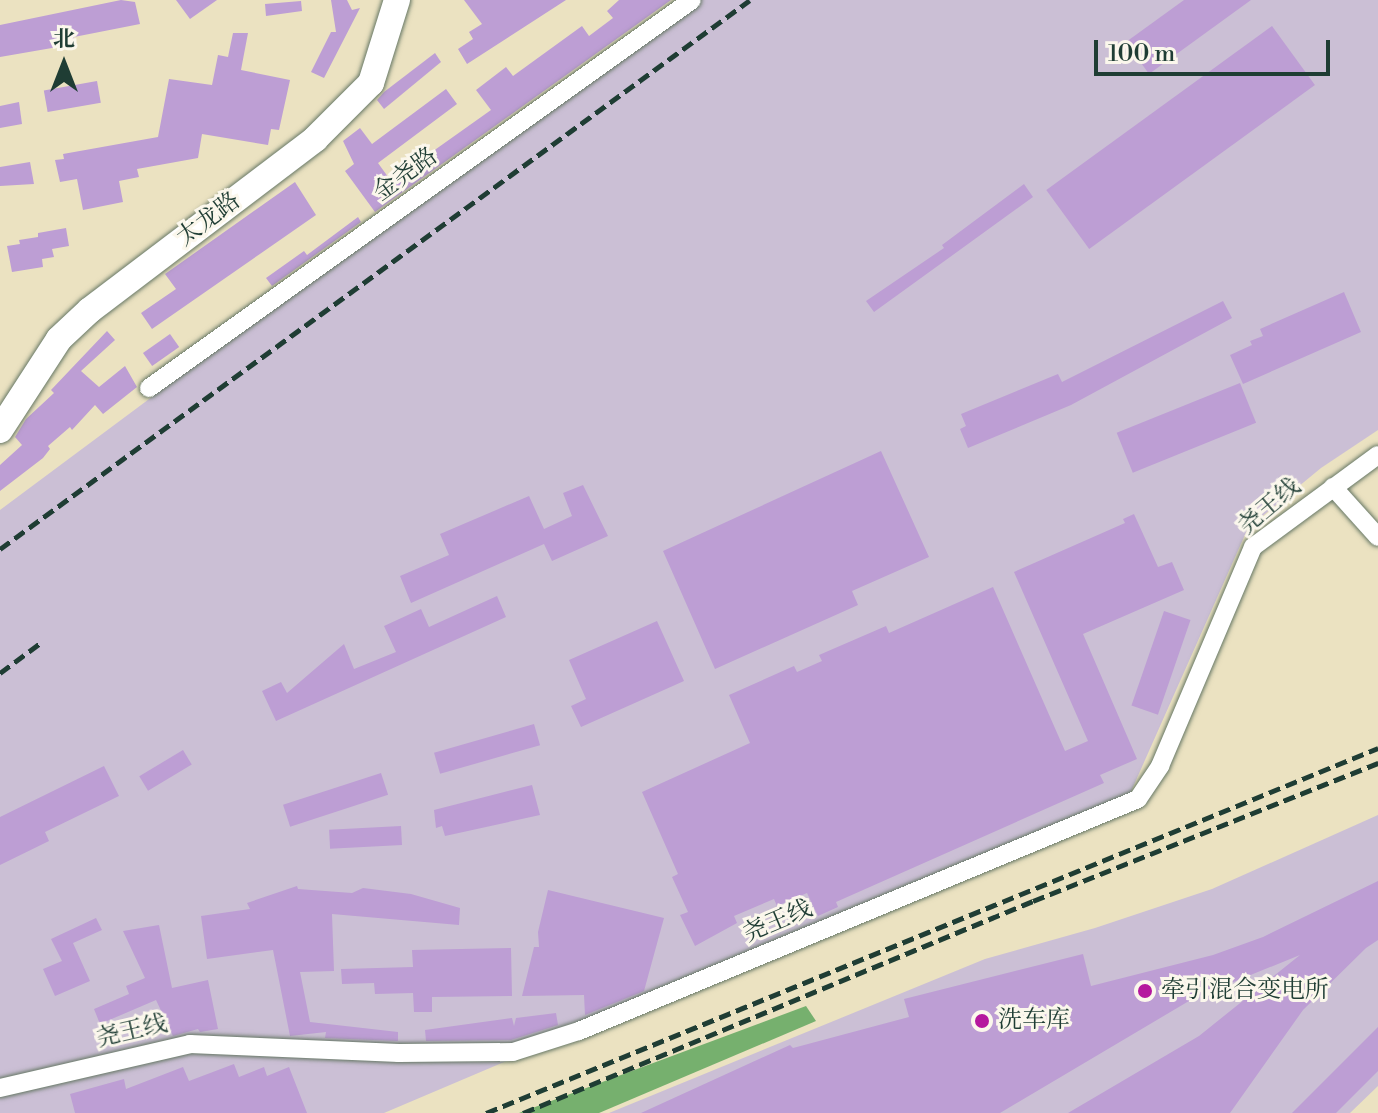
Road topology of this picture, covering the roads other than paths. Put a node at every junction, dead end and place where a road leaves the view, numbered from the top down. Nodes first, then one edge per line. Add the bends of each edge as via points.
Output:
1 (397, 0) edge
2 (692, 0) edge
3 (149, 388) dead end
4 (0, 430) edge
5 (1378, 455) edge
6 (1333, 487) junction
7 (1378, 537) edge
8 (0, 1088) edge

1 - 4 street, 太龙路 via 371,83 315,139 90,310 59,339
2 - 3 street, 金尧路
5 - 6 street, 尧王线
6 - 7 street
6 - 8 street, 尧王线 via 1253,547 1160,766 1138,799 579,1031 513,1052 190,1044

